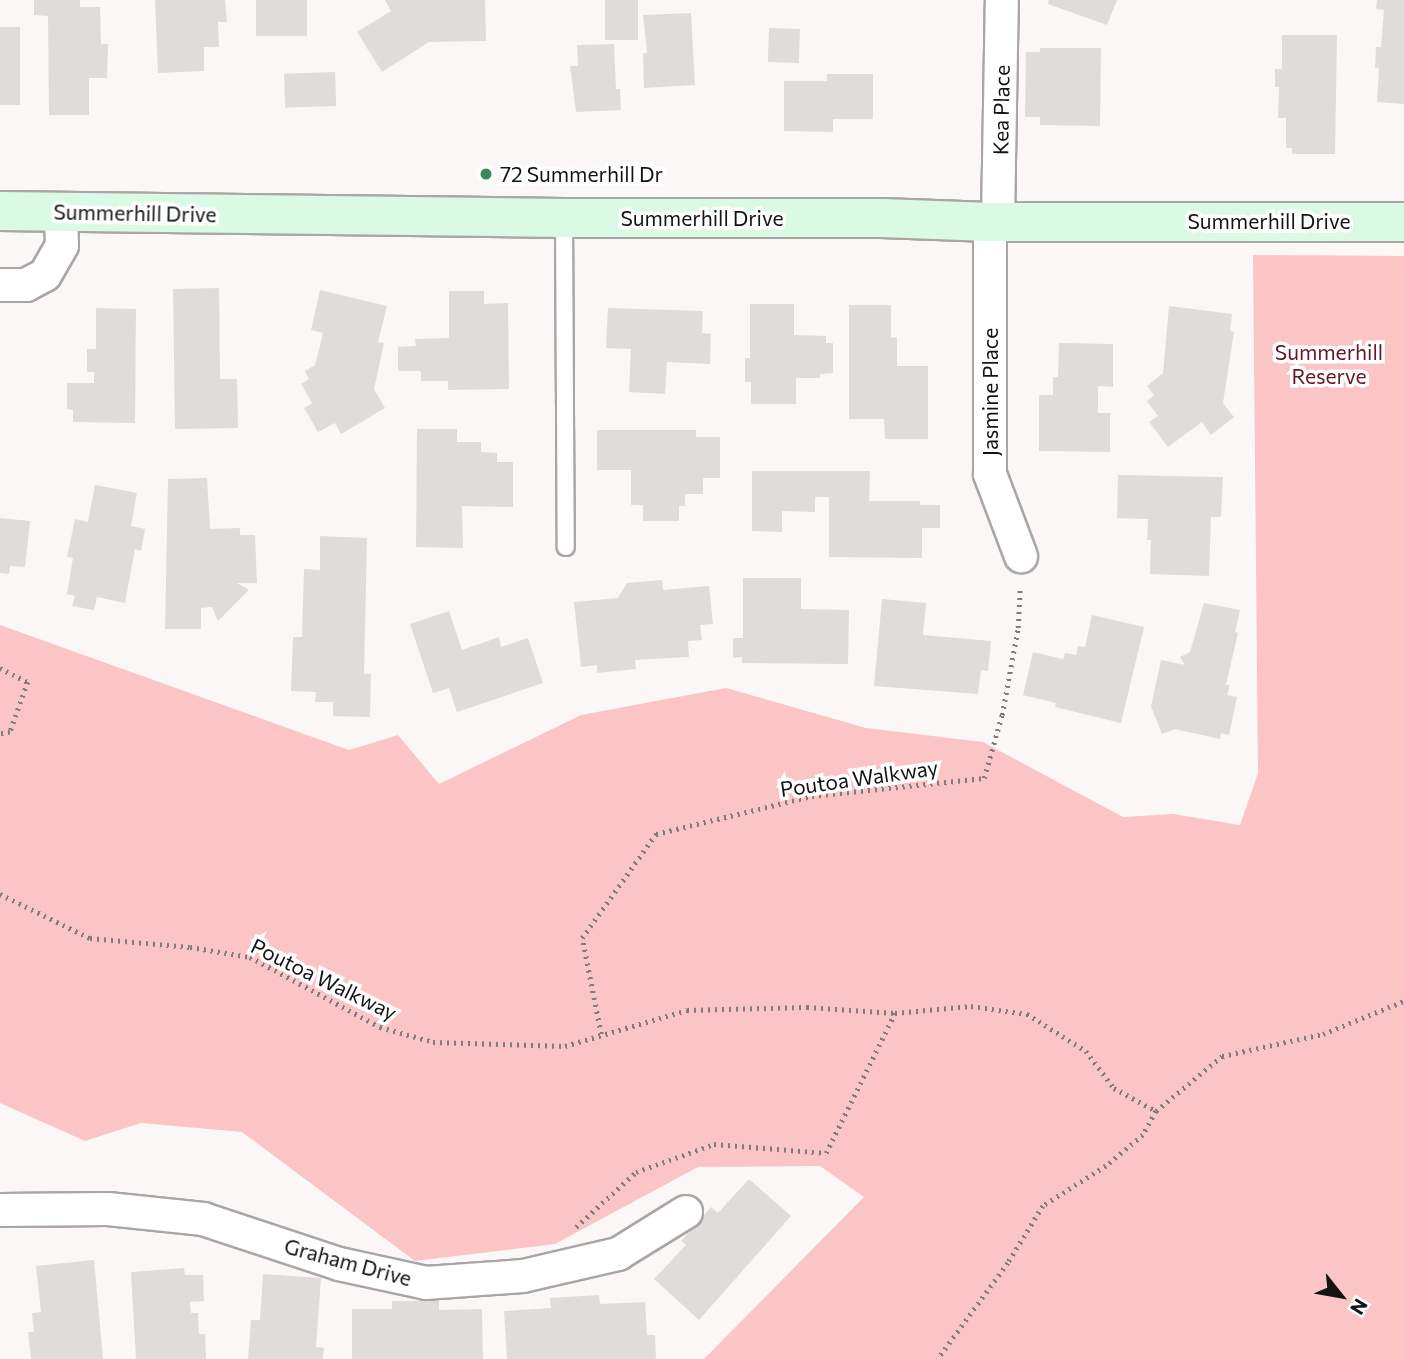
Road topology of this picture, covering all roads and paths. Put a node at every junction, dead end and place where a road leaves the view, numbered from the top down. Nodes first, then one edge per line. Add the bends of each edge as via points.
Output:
1 (1002, 0) edge
2 (0, 211) edge
3 (61, 212) junction
4 (564, 218) junction
5 (994, 221) junction
6 (1404, 222) edge
7 (0, 285) edge
8 (566, 547) dead end
9 (1021, 556) joint
10 (0, 668) edge
11 (0, 734) edge
12 (0, 894) edge
13 (1404, 1001) edge
14 (895, 1013) junction
15 (601, 1034) junction
16 (1156, 1111) junction
17 (0, 1210) edge
18 (685, 1212) dead end
19 (575, 1228) dead end
20 (938, 1359) edge

1 - 5 street, Kea Place
2 - 3 main road, Summerhill Drive
3 - 4 main road, Summerhill Drive
3 - 7 street via 62,245 45,275 26,285
4 - 5 main road, Summerhill Drive
4 - 8 lane
5 - 6 main road, Summerhill Drive
5 - 9 street, Jasmine Place via 990,474
9 - 15 path, Poutoa Walkway via 1018,628 1002,715 984,778 812,796 656,834 582,938
10 - 11 path via 28,682 9,733
12 - 15 path, Poutoa Walkway via 90,938 250,957 380,1027 433,1042 565,1046
13 - 16 path via 1323,1034 1222,1056
14 - 15 path, Poutoa Walkway via 807,1007 687,1010
14 - 16 path, Poutoa Walkway via 971,1006 1027,1014 1086,1051 1114,1088
14 - 19 path via 826,1153 714,1144 636,1172
16 - 20 path via 1143,1135 1106,1166 1043,1206
17 - 18 street, Graham Drive via 108,1209 203,1219 339,1264 425,1283 523,1276 618,1254

